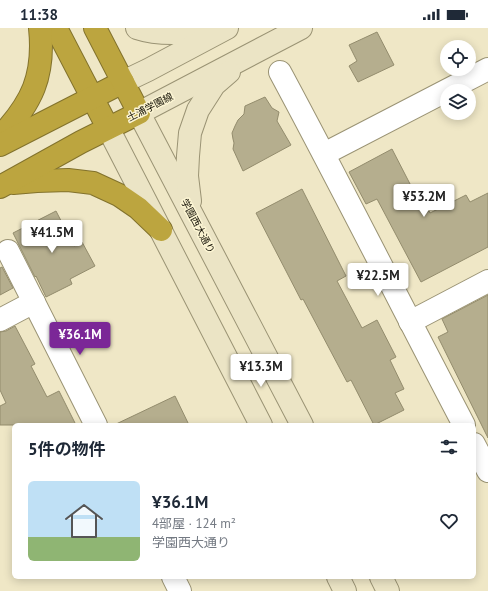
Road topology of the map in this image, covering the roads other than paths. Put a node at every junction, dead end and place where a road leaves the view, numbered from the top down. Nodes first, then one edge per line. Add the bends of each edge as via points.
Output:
1 (40, 28) edge
2 (56, 28) edge
3 (95, 28) edge
4 (137, 28) edge
5 (219, 28) edge
6 (227, 28) edge
7 (301, 28) edge
8 (246, 57) junction
9 (488, 69) edge
10 (280, 72) dead end
11 (123, 82) junction
12 (92, 97) junction
13 (139, 113) junction
14 (108, 128) junction
15 (0, 137) edge
16 (0, 144) edge
17 (324, 154) junction
18 (3, 185) edge
19 (191, 212) junction
20 (161, 230) junction
21 (8, 251) dead end
22 (488, 281) edge
23 (34, 302) junction
24 (0, 320) edge
25 (410, 322) junction
26 (95, 423) edge
27 (259, 423) edge
28 (301, 423) edge
29 (463, 423) edge
30 (476, 448) edge
31 (488, 471) edge
32 (174, 579) edge
33 (339, 579) edge
34 (382, 579) edge
35 (180, 591) edge
36 (345, 591) edge
37 (388, 591) edge

1 - 15 highway via 40,65 34,90
2 - 12 highway
3 - 11 highway, 学園西大通り
4 - 5 main road via 177,33
6 - 11 main road
7 - 8 main road, 土浦学園線
8 - 13 main road, 土浦学園線
8 - 19 main road via 214,85 198,110 190,133 188,156 187,176
9 - 17 street
10 - 17 street
11 - 12 highway
11 - 13 highway, 学園西大通り
12 - 14 highway
12 - 16 highway
13 - 14 highway, 土浦学園線
13 - 19 main road, 学園西大通り
14 - 18 highway, 土浦学園線
14 - 20 main road
17 - 25 street
18 - 20 highway via 60,180 93,182 138,208
19 - 28 main road, 学園西大通り
20 - 27 main road
21 - 23 street
22 - 25 street
23 - 24 street
23 - 26 street
25 - 29 street
30 - 31 street
32 - 35 street
33 - 36 main road
34 - 37 main road

